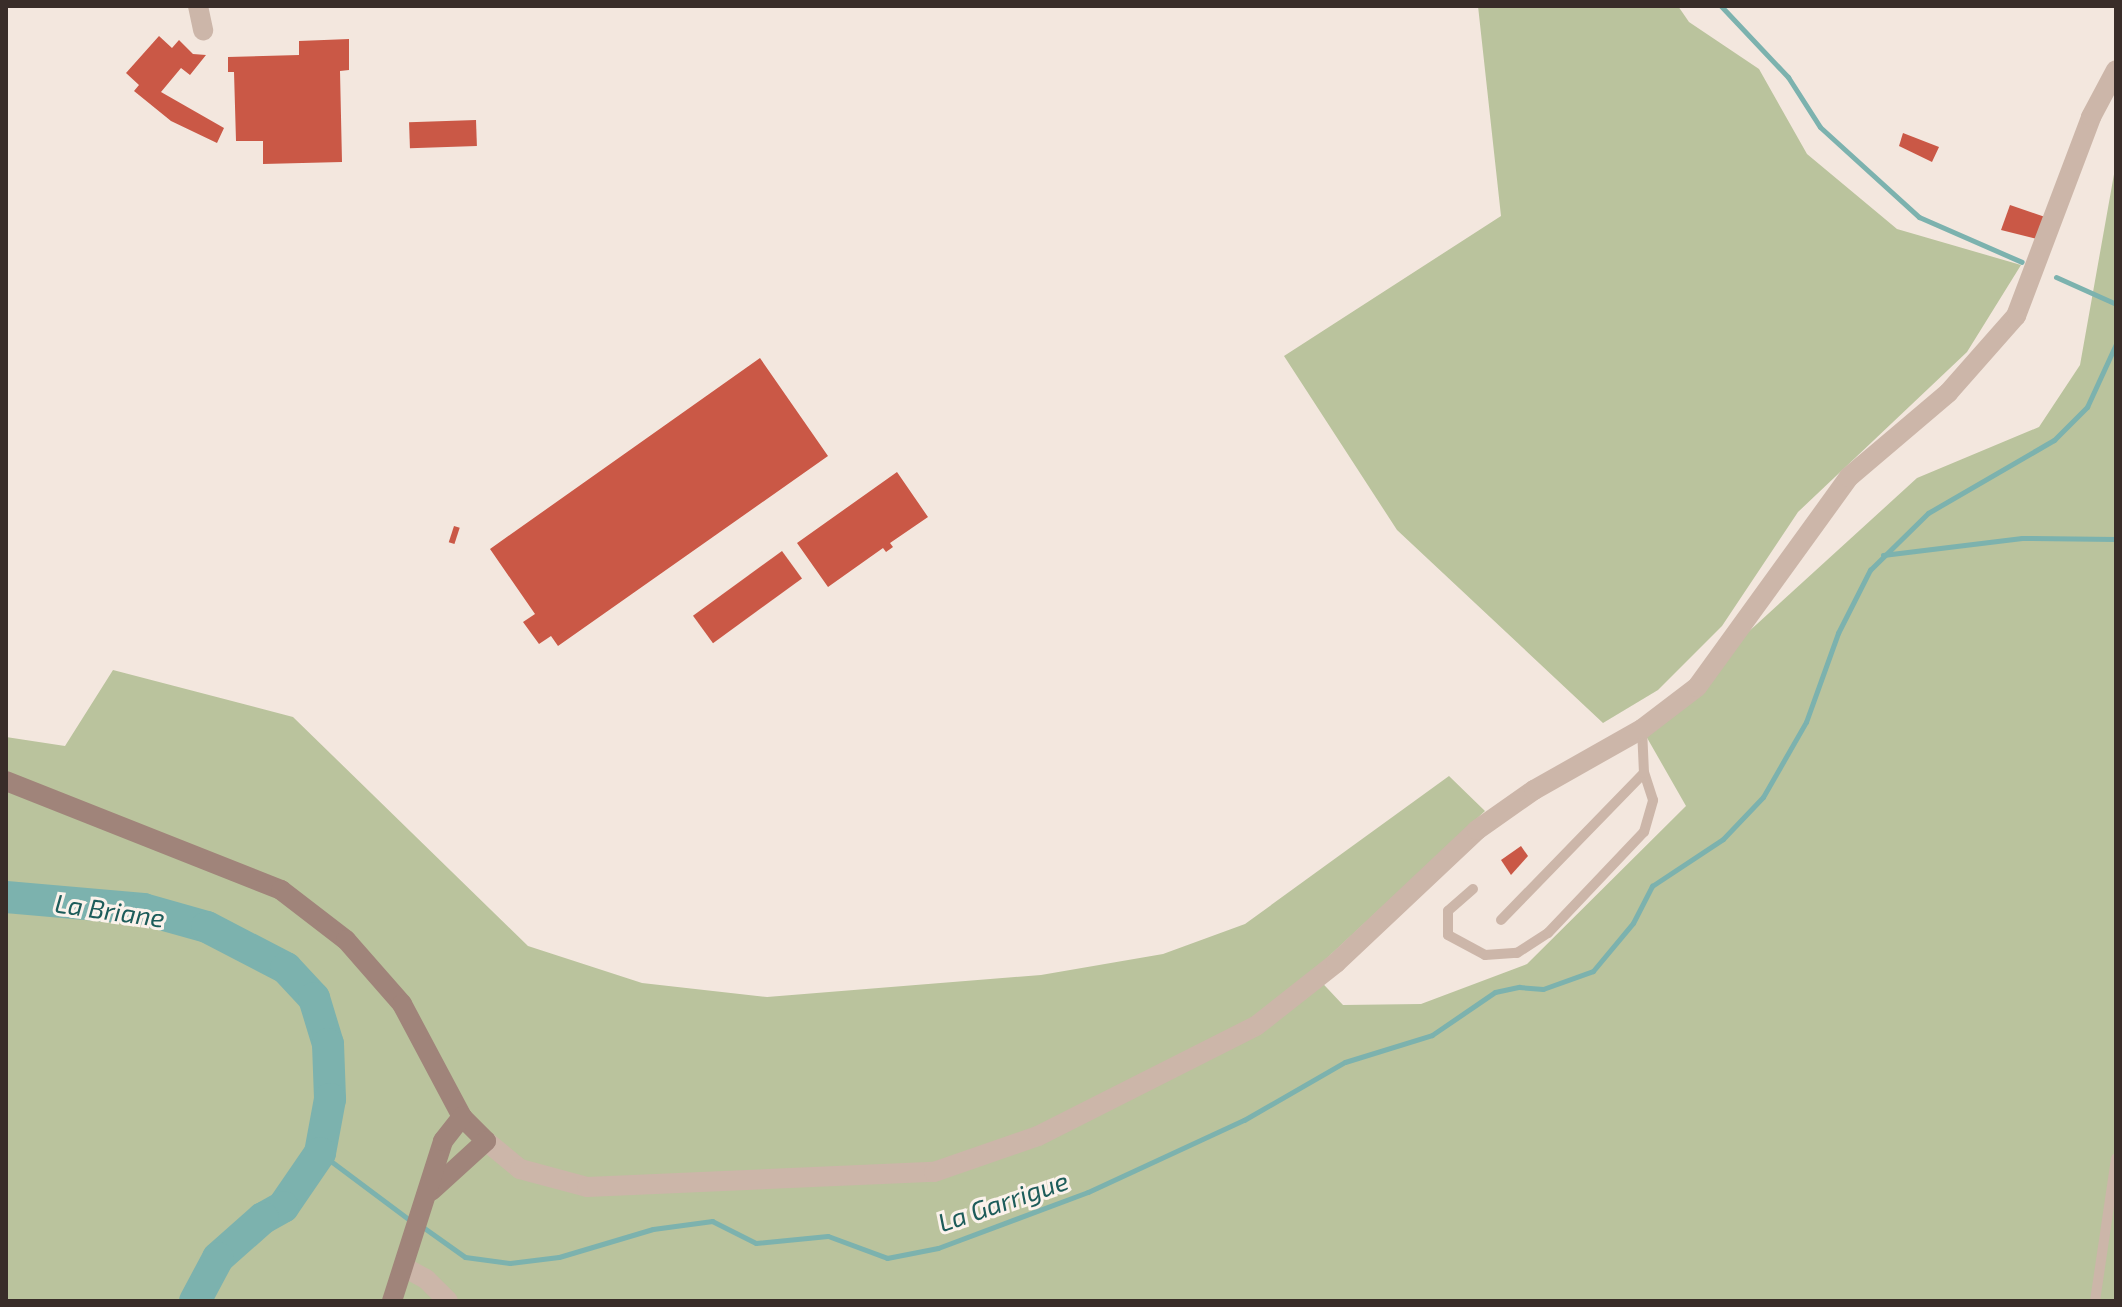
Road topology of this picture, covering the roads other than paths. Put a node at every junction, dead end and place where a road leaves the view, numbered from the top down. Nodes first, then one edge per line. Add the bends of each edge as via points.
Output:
1 (198, 6) edge
2 (203, 30) dead end
3 (2116, 70) edge
4 (1642, 729) junction
5 (1644, 773) junction
6 (6, 781) edge
7 (1473, 889) dead end
8 (1501, 920) dead end
9 (462, 1117) junction
10 (486, 1141) junction
11 (2116, 1159) edge
12 (428, 1200) junction
13 (404, 1267) junction
14 (392, 1301) edge
15 (448, 1301) edge
16 (2095, 1301) edge

1 - 2 street
3 - 4 street via 2091,117 2016,316 1948,393 1849,477 1697,687
4 - 5 lane
4 - 10 street via 1477,830 1336,963 1256,1026 1038,1136 985,1156 934,1172 879,1178 767,1175 587,1187 520,1169
5 - 7 lane via 1653,800 1644,832 1548,933 1517,953 1485,955 1448,935 1448,911
5 - 8 lane
6 - 9 main road via 281,890 317,916 346,940 402,1004
9 - 10 main road
9 - 12 main road via 443,1141
10 - 12 main road
11 - 16 lane
12 - 13 main road
13 - 14 main road
13 - 15 street

